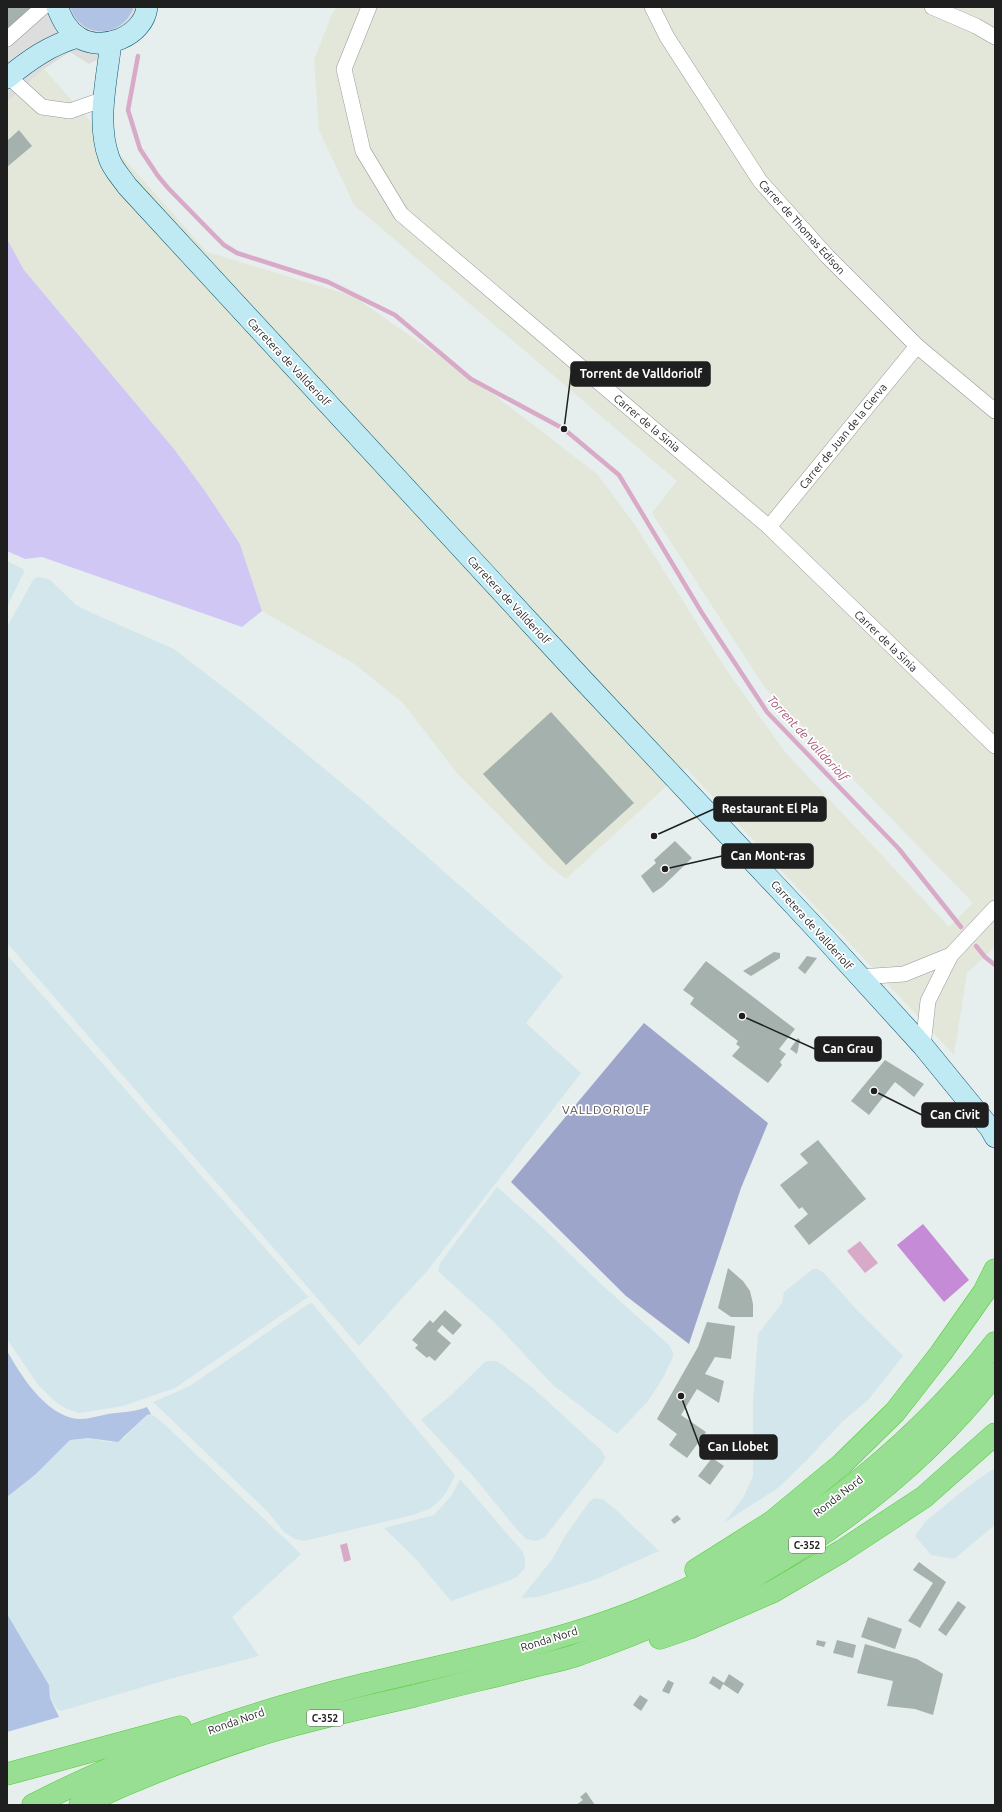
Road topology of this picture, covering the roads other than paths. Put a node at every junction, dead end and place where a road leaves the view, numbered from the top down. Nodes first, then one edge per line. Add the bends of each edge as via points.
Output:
1 (43, 7) edge
2 (56, 7) edge
3 (147, 7) edge
4 (369, 7) edge
5 (652, 7) edge
6 (932, 7) edge
7 (78, 37) junction
8 (995, 37) edge
9 (7, 39) edge
10 (111, 42) junction
11 (13, 73) edge
12 (104, 99) junction
13 (917, 346) junction
14 (995, 411) edge
15 (769, 527) junction
16 (995, 746) edge
17 (995, 908) edge
18 (951, 955) junction
19 (859, 977) junction
20 (923, 1046) junction
21 (993, 1132) edge
22 (995, 1270) edge
23 (995, 1343) edge
24 (995, 1374) edge
25 (995, 1434) edge
26 (605, 1622) junction
27 (578, 1655) junction
28 (248, 1716) junction
29 (7, 1774) edge
30 (33, 1805) edge
31 (80, 1805) edge

1 - 9 street
2 - 7 street via 63,23
2 - 11 street via 47,36
3 - 10 street via 140,24 127,37
4 - 15 street, Carrer de la Sinia via 344,69 363,151 401,214
5 - 13 street, Carrer de Thomas Edison via 667,37 760,181 828,257
6 - 8 street
7 - 10 street via 88,42
7 - 11 street via 58,42
10 - 12 street, Carretera de Vallderiolf
11 - 12 street via 42,107 70,111
12 - 19 street, Carretera de Vallderiolf via 103,133 109,159 127,186
13 - 14 street, Carrer de Thomas Edison
13 - 15 street, Carrer de Juan de la Cierva
15 - 16 street, Carrer de la Sinia
17 - 18 street
18 - 19 street via 904,974
18 - 20 street via 928,1001
19 - 20 street, Carretera de Vallderiolf
20 - 21 street, Carretera de Vallderiolf
22 - 26 highway via 984,1292 900,1406 842,1464 772,1522 688,1574 646,1595
23 - 26 highway, Ronda Nord / C-352 via 944,1402 902,1445 808,1519 732,1566 656,1603
24 - 27 highway, Ronda Nord / C-352 via 976,1398 913,1462 808,1545 754,1578 683,1614
25 - 27 highway via 924,1496 842,1551 772,1592 689,1628 609,1655
26 - 28 highway, Ronda Nord / C-352 via 526,1646 365,1684
27 - 31 highway, Ronda Nord / C-352 via 270,1732 183,1761
28 - 29 highway via 225,1714
28 - 30 highway, Ronda Nord / C-352 via 109,1769

